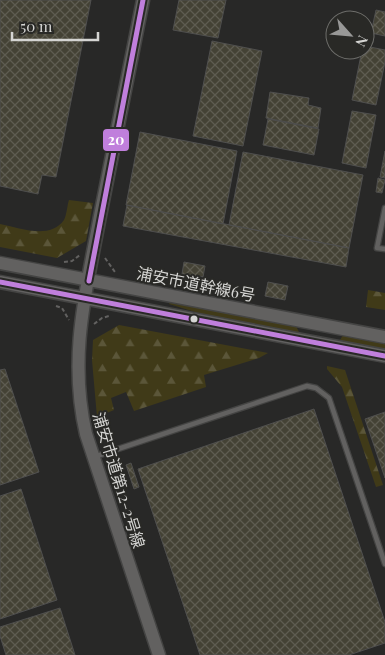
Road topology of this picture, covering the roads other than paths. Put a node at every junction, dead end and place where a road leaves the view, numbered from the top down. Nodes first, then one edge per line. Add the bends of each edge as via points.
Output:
1 (143, 0) edge
2 (385, 208) edge
3 (385, 249) edge
4 (0, 263) edge
5 (89, 280) junction
6 (0, 282) edge
7 (85, 298) junction
8 (385, 337) edge
9 (385, 356) edge
10 (93, 457) junction
11 (385, 564) edge
12 (159, 655) edge

1 - 5 street, 浦安市道第12-2号線
2 - 3 lane via 377,248
4 - 5 street, 浦安市道幹線6号
5 - 7 street, 浦安市道第12-2号線
5 - 8 street, 浦安市道幹線6号
6 - 7 street
7 - 9 street
7 - 10 street, 浦安市道第12-2号線 via 79,336 78,384 82,417
10 - 11 lane via 307,386 316,388 329,398
10 - 12 street, 浦安市道第12-2号線

